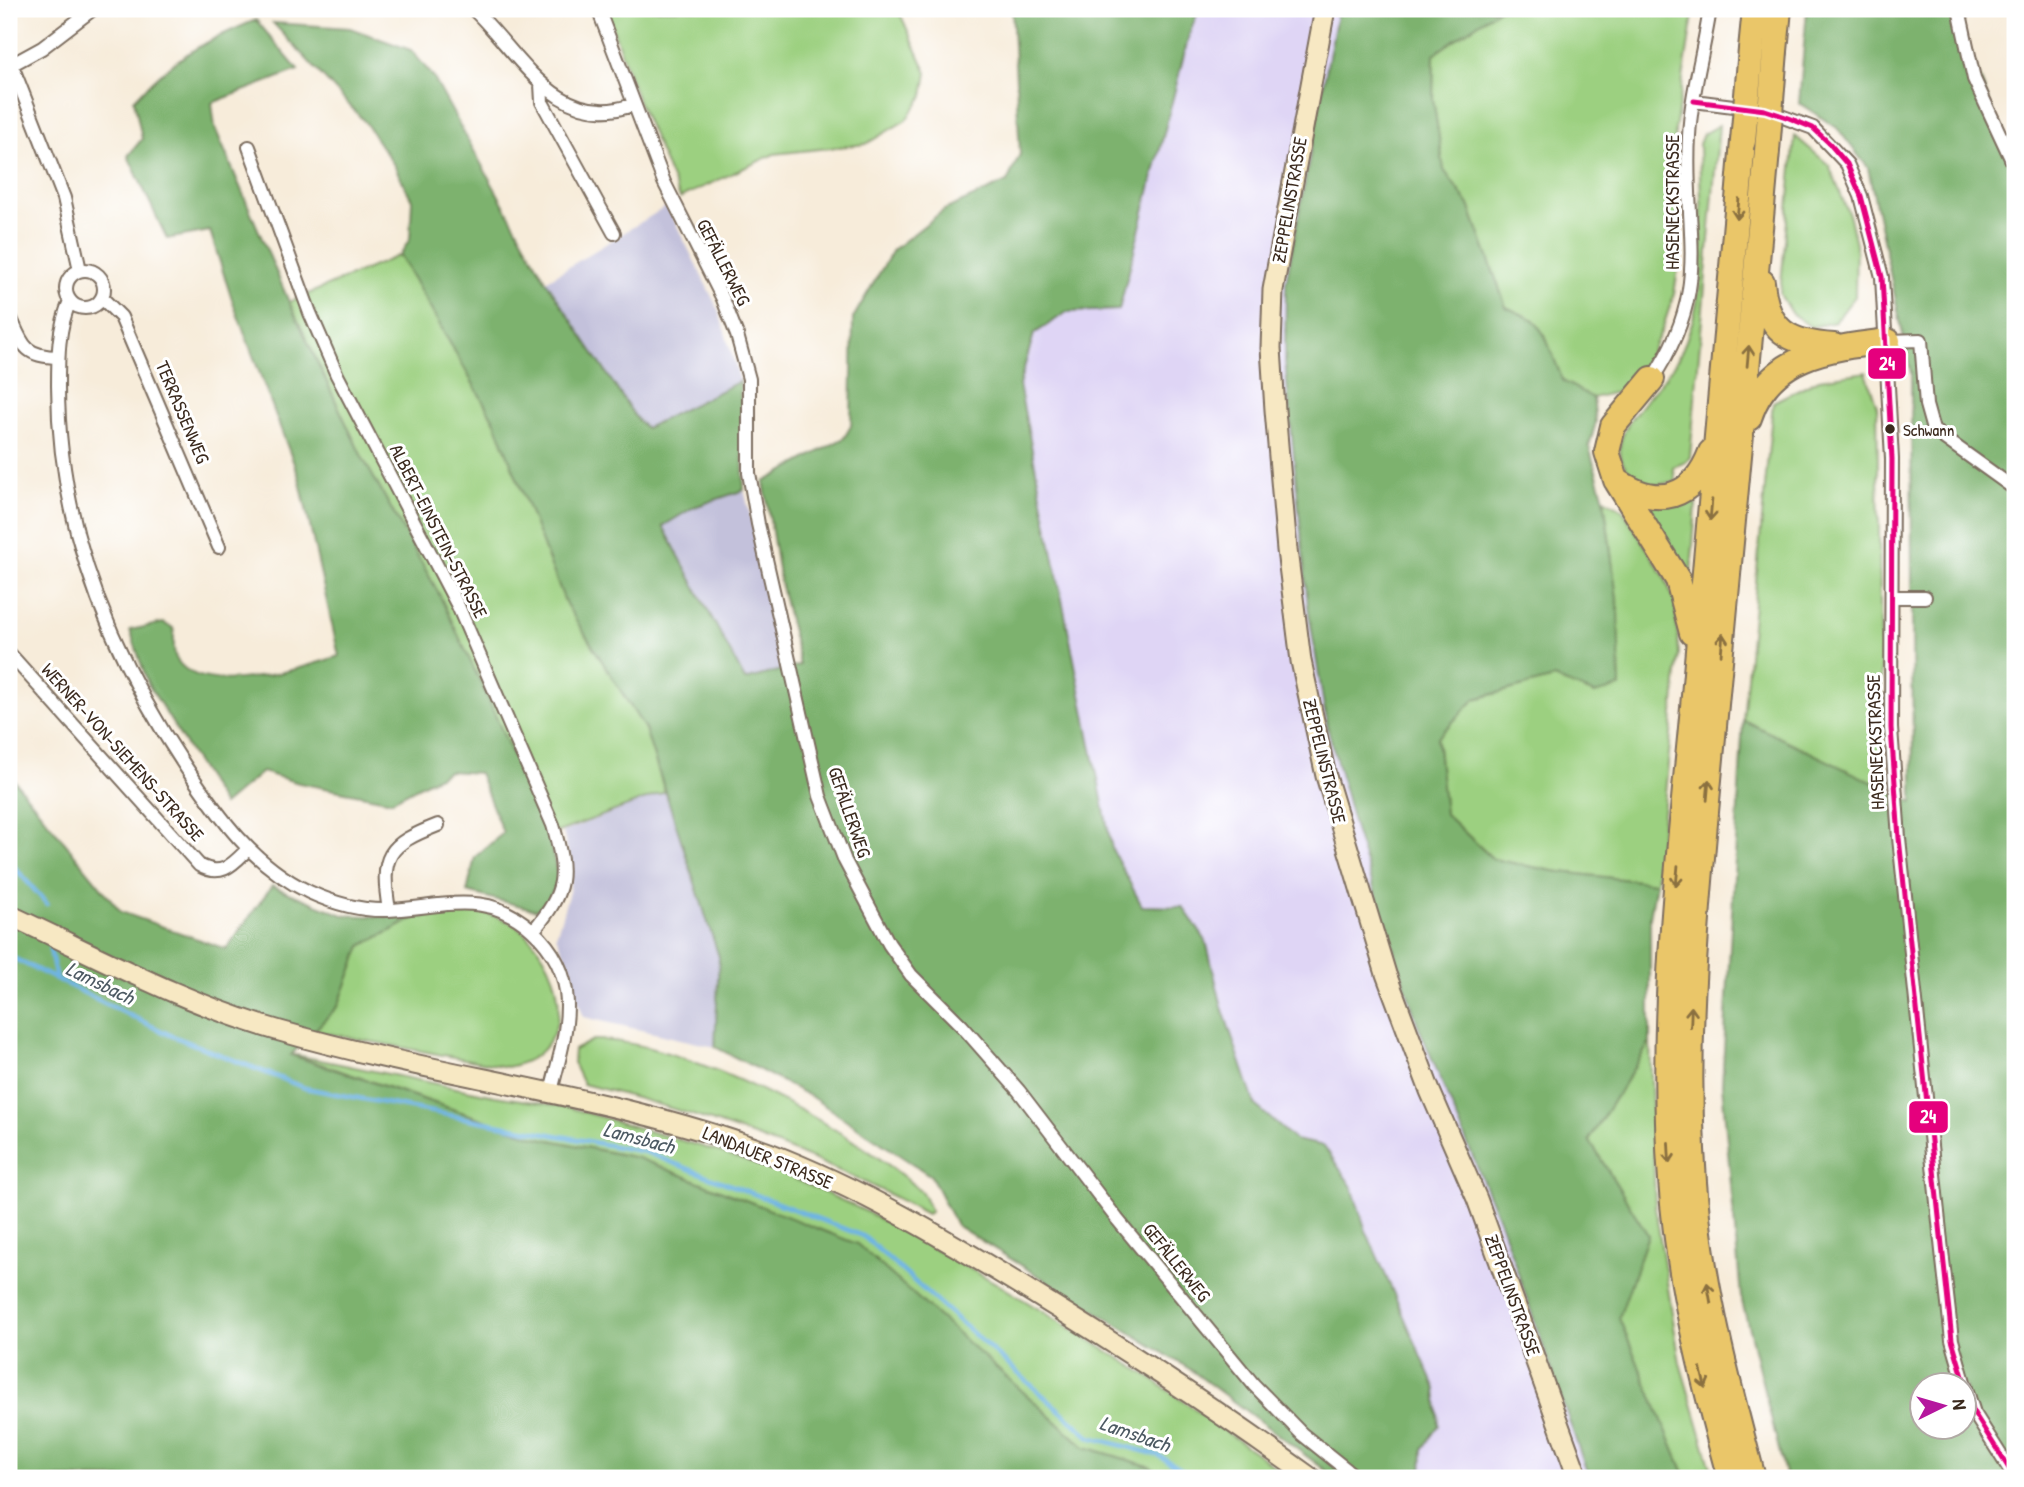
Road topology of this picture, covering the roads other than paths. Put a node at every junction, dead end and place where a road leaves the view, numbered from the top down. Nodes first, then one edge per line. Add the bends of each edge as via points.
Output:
1 (93, 9) edge
2 (473, 9) edge
3 (598, 9) edge
4 (1325, 9) edge
5 (1710, 9) edge
6 (1755, 9) edge
7 (1779, 9) edge
8 (1959, 9) edge
9 (1763, 50) junction
10 (10, 61) edge
11 (541, 84) junction
12 (1694, 101) junction
13 (632, 105) junction
14 (249, 146) dead end
15 (2015, 167) edge
16 (614, 233) dead end
17 (1758, 248) junction
18 (80, 270) junction
19 (102, 298) junction
20 (70, 302) junction
21 (9, 314) edge
22 (1888, 341) junction
23 (1842, 347) junction
24 (58, 358) junction
25 (1653, 379) joint
26 (1719, 418) junction
27 (1740, 449) junction
28 (1616, 480) junction
29 (2015, 489) edge
30 (219, 547) dead end
31 (1893, 597) junction
32 (1926, 597) dead end
33 (9, 653) edge
34 (1695, 686) junction
35 (438, 825) dead end
36 (247, 850) junction
37 (389, 910) junction
38 (9, 915) edge
39 (533, 931) junction
40 (551, 1091) junction
41 (1311, 1478) edge
42 (1357, 1478) edge
43 (1578, 1478) edge
44 (1730, 1478) edge
45 (1753, 1478) edge
46 (2015, 1478) edge

1 - 10 street via 42,48
2 - 11 street
3 - 13 street, GEFÄLLERWEG
4 - 43 street, ZEPPELINSTRASSE via 1273,290 1276,424 1301,661 1326,776 1386,974 1477,1199
5 - 12 street, HASENECKSTRASSE
6 - 9 highway
7 - 9 highway
8 - 15 street via 1974,79
9 - 17 highway, bridge via 1766,151
9 -> 26 highway, bridge via 1743,141
10 - 18 street via 64,198
11 - 13 street via 592,111 605,113
11 - 16 street via 542,102
12 - 22 street, HASENECKSTRASSE via 1765,110 1789,118 1813,128 1847,163 1875,246
12 - 25 street, HASENECKSTRASSE via 1689,143 1692,278 1677,333
13 - 42 street, GEFÄLLERWEG via 737,335 749,379 749,473 758,524 820,796 851,873 911,975 1019,1091 1139,1247 1254,1385 1302,1434
14 - 39 street, ALBERT-EINSTEIN-STRASSE via 337,375 458,606 553,825 564,878 558,898
17 - 23 highway via 1766,308 1778,328 1793,340
27 -> 17 highway
18 - 19 street via 97,274
18 - 20 street via 68,279
19 - 20 street via 83,308
19 - 30 street, TERRASSENWEG via 121,317
20 - 24 street via 63,317
21 - 24 street via 26,349 40,357
22 - 23 highway
22 - 29 street via 1921,340 1926,405 1933,429
22 - 31 street, HASENECKSTRASSE
23 - 27 highway via 1796,361 1769,379 1752,408
24 - 36 street via 60,441 67,489 105,617 132,680 160,729
25 - 28 highway via 1620,416 1608,438 1607,452
26 - 28 highway via 1705,467 1683,491 1647,496
26 -> 34 highway
45 -> 27 highway via 1724,1368 1703,1260 1690,1085 1694,961
28 - 34 highway via 1678,580 1691,625
31 - 32 street
31 - 46 street, HASENECKSTRASSE via 1891,728 1899,838 1952,1340 1974,1413
33 - 36 street, WERNER-VON-SIEMENS-STRASSE via 199,865 223,870
34 -> 44 highway via 1671,957 1668,1130 1690,1320
35 - 37 street via 404,839 392,851 386,869
36 - 37 street via 310,892 356,908
37 - 39 street via 473,903 514,916
38 - 40 street, LANDAUER STRASSE via 128,972 264,1026 326,1044
39 - 40 street via 561,970 567,991 567,1025
40 - 41 street, LANDAUER STRASSE via 717,1135 774,1155 891,1210 1092,1329

